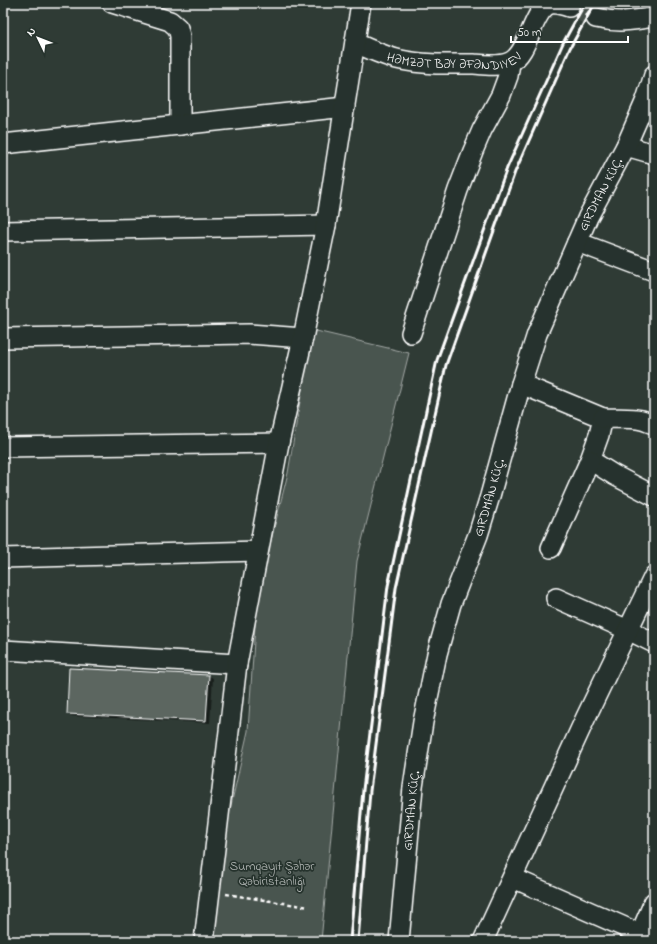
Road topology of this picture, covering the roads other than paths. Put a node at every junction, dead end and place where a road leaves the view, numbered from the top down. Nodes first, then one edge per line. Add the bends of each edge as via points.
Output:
1 (112, 3) edge
2 (361, 3) edge
3 (550, 4) edge
4 (569, 7) dead end
5 (654, 17) edge
6 (596, 18) tunnel mouth
7 (355, 43) junction
8 (510, 63) junction
9 (654, 75) edge
10 (345, 107) junction
11 (180, 125) junction
12 (3, 144) edge
13 (626, 146) junction
14 (654, 154) edge
15 (326, 226) junction
16 (3, 231) edge
17 (577, 242) junction
18 (654, 271) edge
19 (411, 333) dead end
20 (3, 338) edge
21 (303, 338) junction
22 (521, 384) junction
23 (603, 418) junction
24 (654, 424) edge
25 (279, 443) junction
26 (3, 447) edge
27 (590, 460) junction
28 (654, 496) edge
29 (550, 548) dead end
30 (258, 551) junction
31 (3, 558) edge
32 (654, 576) edge
33 (556, 598) dead end
34 (628, 630) junction
35 (654, 643) edge
36 (3, 650) edge
37 (237, 664) junction
38 (512, 878) junction
39 (654, 902) edge
40 (643, 938) edge
41 (403, 940) edge
42 (204, 941) edge
43 (483, 941) edge

1 - 11 street via 170,21 178,28
2 - 7 street
3 - 4 street, HƏMZƏT BƏY ƏFƏNDIYEV
3 - 8 street, HƏMZƏT BƏY ƏFƏNDIYEV via 537,18 522,51
5 - 6 street via 621,22
7 - 8 street, HƏMZƏT BƏY ƏFƏNDIYEV via 387,56 412,62 498,65
7 - 10 street
8 - 19 street via 501,95 473,151
9 - 13 street, GIRDMAN KÜÇ.
10 - 11 street
10 - 15 street
11 - 12 street
13 - 14 street
13 - 17 street, GIRDMAN KÜÇ.
15 - 16 street
15 - 21 street
17 - 18 street
17 - 22 street, GIRDMAN KÜÇ. via 537,334
20 - 21 street via 249,334
21 - 25 street
22 - 23 street
22 - 41 street, GIRDMAN KÜÇ. via 478,535 451,604 436,654 413,787
23 - 24 street via 632,418
23 - 27 street
25 - 26 street
25 - 30 street
27 - 28 street
27 - 29 street
30 - 31 street
30 - 37 street
32 - 34 street
33 - 34 street
34 - 35 street
34 - 38 street
36 - 37 street
37 - 42 street
38 - 40 street
38 - 43 street
39 - 40 street

